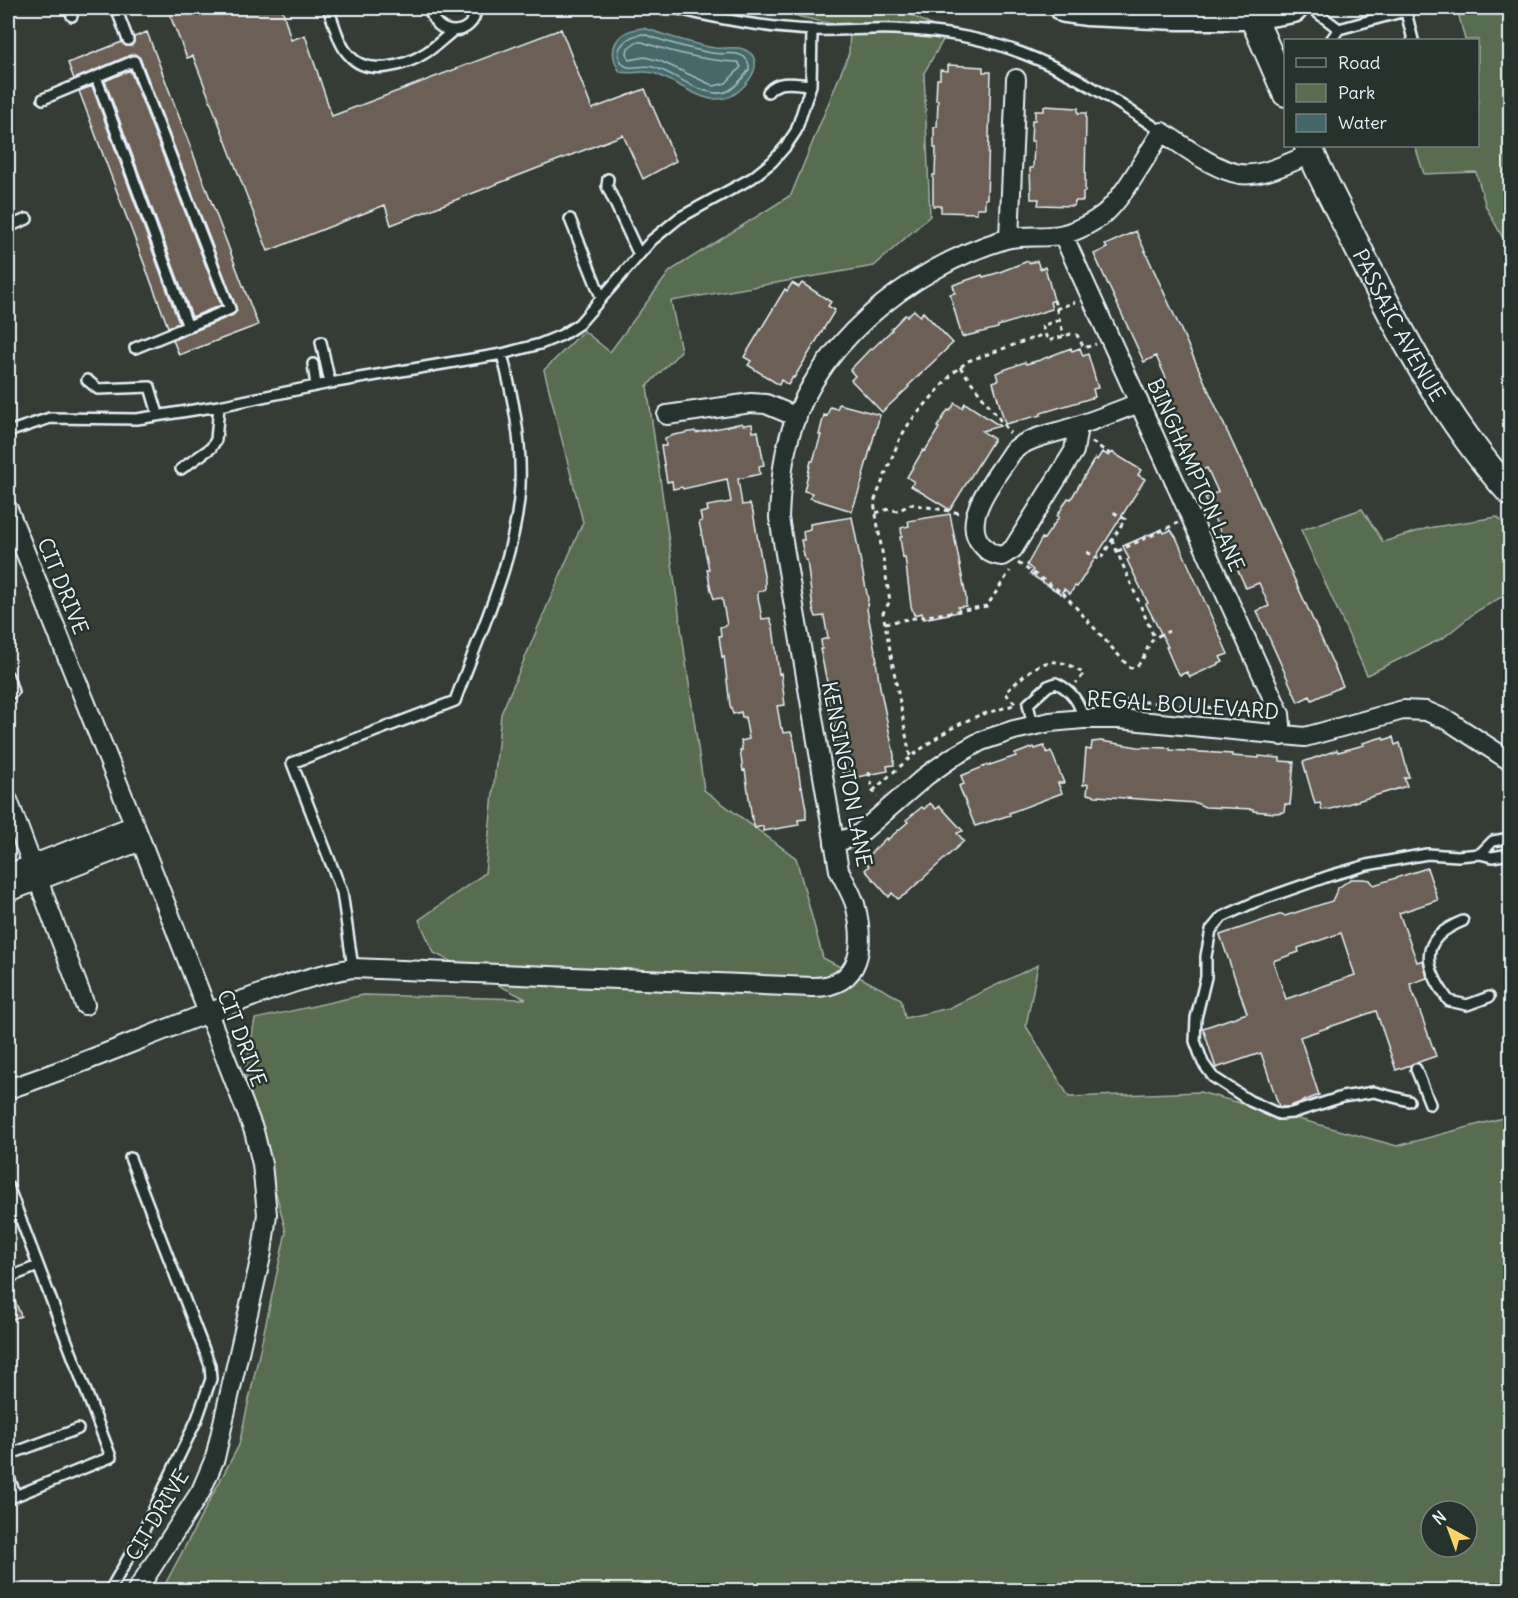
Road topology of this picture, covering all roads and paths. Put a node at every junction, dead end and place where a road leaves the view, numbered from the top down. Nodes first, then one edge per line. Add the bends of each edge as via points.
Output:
1 (116, 8) edge
2 (328, 8) edge
3 (430, 8) edge
4 (476, 8) edge
5 (674, 8) edge
6 (1065, 8) edge
7 (1293, 8) edge
8 (1311, 8) edge
9 (1405, 9) edge
10 (1250, 11) edge
11 (1339, 29) junction
12 (812, 30) junction
13 (453, 31) junction
14 (1332, 39) edge
15 (1413, 39) edge
16 (128, 40) dead end
17 (1279, 62) edge
18 (96, 77) junction
19 (1016, 79) dead end
20 (1284, 84) edge
21 (811, 86) junction
22 (768, 92) dead end
23 (42, 99) dead end
24 (1162, 132) junction
25 (1310, 150) edge
26 (608, 179) dead end
27 (27, 219) dead end
28 (570, 219) dead end
29 (8, 227) edge
30 (1063, 235) junction
31 (1009, 238) junction
32 (639, 255) junction
33 (1090, 295) junction
34 (601, 297) junction
35 (1054, 300) dead end
36 (1056, 309) junction
37 (1059, 320) junction
38 (188, 327) junction
39 (1045, 334) junction
40 (1064, 336) junction
41 (321, 342) dead end
42 (1097, 344) dead end
43 (135, 348) dead end
44 (502, 354) junction
45 (313, 364) dead end
46 (960, 367) junction
47 (87, 380) dead end
48 (330, 383) junction
49 (316, 386) junction
50 (1139, 403) junction
51 (219, 406) junction
52 (158, 414) junction
53 (667, 415) dead end
54 (797, 417) junction
55 (1078, 429) junction
56 (8, 432) edge
57 (1020, 445) junction
58 (1110, 454) dead end
59 (181, 470) dead end
60 (1510, 492) edge
61 (8, 509) edge
62 (1113, 512) dead end
63 (876, 513) junction
64 (975, 516) junction
65 (1191, 518) junction
66 (1112, 540) junction
67 (1118, 551) junction
68 (1087, 552) dead end
69 (1010, 558) junction
70 (885, 623) junction
71 (1169, 632) dead end
72 (1155, 638) junction
73 (8, 676) edge
74 (8, 694) edge
75 (1083, 718) junction
76 (1033, 726) junction
77 (1282, 736) junction
78 (910, 757) dead end
79 (1510, 760) edge
80 (869, 772) dead end
81 (879, 799) dead end
82 (8, 800) edge
83 (138, 833) junction
84 (1510, 838) edge
85 (834, 843) junction
86 (1480, 854) junction
87 (1510, 854) edge
88 (35, 873) junction
89 (8, 874) edge
90 (8, 892) edge
91 (1463, 921) dead end
92 (353, 968) junction
93 (1489, 997) dead end
94 (86, 1005) dead end
95 (208, 1012) junction
96 (1416, 1069) dead end
97 (8, 1089) edge
98 (1409, 1101) dead end
99 (1430, 1104) dead end
100 (130, 1158) dead end
101 (8, 1186) edge
102 (38, 1266) junction
103 (10, 1277) dead end
104 (78, 1429) dead end
105 (8, 1455) edge
106 (8, 1475) edge
107 (12, 1497) edge
108 (110, 1590) edge
109 (137, 1590) edge

1 - 16 lane
2 - 13 lane via 347,54 364,67 408,62
3 - 13 lane via 434,22
4 - 13 lane via 467,26
5 - 12 lane
6 - 10 main road via 1086,12
7 - 10 main road
8 - 11 lane
9 - 11 lane
9 - 15 lane
10 - 17 main road
11 - 14 lane
12 - 21 lane
12 - 24 lane via 896,29 970,38 1021,51 1112,98
17 - 20 main road
18 - 23 lane
18 - 38 lane
18 - 38 lane via 134,60 230,309
19 - 31 street
21 - 22 lane via 778,83
21 - 32 lane via 796,131 772,162 752,178 679,218
24 - 25 street via 1216,165 1240,174 1261,172
24 - 30 street, KENSINGTON LANE via 1105,213
25 - 60 main road, PASSAIC AVENUE via 1428,380
26 - 32 lane via 607,186
27 - 29 lane
28 - 34 lane
30 - 31 street, KENSINGTON LANE
30 - 33 street, BINGHAMPTON LANE
31 - 54 street, KENSINGTON LANE via 944,264 869,316 833,354
32 - 34 lane
33 - 36 path
33 - 50 street, BINGHAMPTON LANE
34 - 44 lane via 579,324 562,335
35 - 36 path
36 - 37 path
37 - 39 path via 1042,326
37 - 40 path
38 - 43 lane
39 - 40 path via 1048,341
39 - 46 path
40 - 42 path via 1077,334 1084,348
41 - 48 lane
44 - 48 lane
44 - 92 lane via 518,425 520,486 511,543 499,584 455,701 292,763 342,892
45 - 49 lane
46 - 57 path
46 - 63 path via 900,438 874,502
47 - 52 lane via 98,389 150,387
48 - 49 lane
49 - 51 lane
50 - 55 street
50 - 65 street, BINGHAMPTON LANE
51 - 52 lane
51 - 59 lane via 216,440
52 - 56 lane via 137,419 50,418
53 - 54 street via 751,403 766,404
54 - 85 street, KENSINGTON LANE via 786,448 779,518
55 - 57 street
55 - 58 path
55 - 69 street via 1074,451
57 - 64 street via 979,504
61 - 83 street, CIT DRIVE via 17,542
62 - 66 path via 1125,519
63 - 64 path via 898,511 911,504
63 - 70 path via 890,601 883,614
64 - 69 street via 977,540 992,555
65 - 67 path
65 - 77 street, BINGHAMPTON LANE via 1280,714
66 - 67 path
66 - 68 path via 1100,560
67 - 72 path
69 - 70 path via 987,606
69 - 72 path via 1064,594 1130,668 1142,661
70 - 78 path
71 - 72 path
73 - 74 lane via 13,692
75 - 76 street, REGAL BOULEVARD
75 - 76 lane via 1080,706 1066,687 1056,683 1028,704
75 - 77 street, REGAL BOULEVARD
76 - 85 street, REGAL BOULEVARD via 981,741 953,757 858,835
77 - 79 street, REGAL BOULEVARD via 1305,736 1403,710 1426,711
80 - 81 path
82 - 88 street
83 - 88 street
83 - 95 street, CIT DRIVE
84 - 86 lane via 1493,841
85 - 92 street, KENSINGTON LANE via 839,870 854,903 859,953 851,971 836,984 825,987
86 - 87 lane
86 - 98 lane via 1427,854 1367,865 1255,902 1222,917 1211,930 1195,1041 1213,1077 1279,1114 1374,1092
88 - 89 street
88 - 90 street
88 - 94 street
91 - 93 lane via 1445,928 1432,943 1432,975 1449,1001 1467,1005
92 - 95 street, KENSINGTON LANE via 322,973
95 - 97 street, KENSINGTON LANE
95 - 109 street, CIT DRIVE via 254,1131 267,1214 260,1264 215,1458 201,1491
96 - 99 lane
100 - 108 lane via 210,1365 211,1378 198,1419
101 - 102 lane
102 - 103 lane
102 - 107 lane via 111,1458
104 - 105 lane
106 - 107 lane

